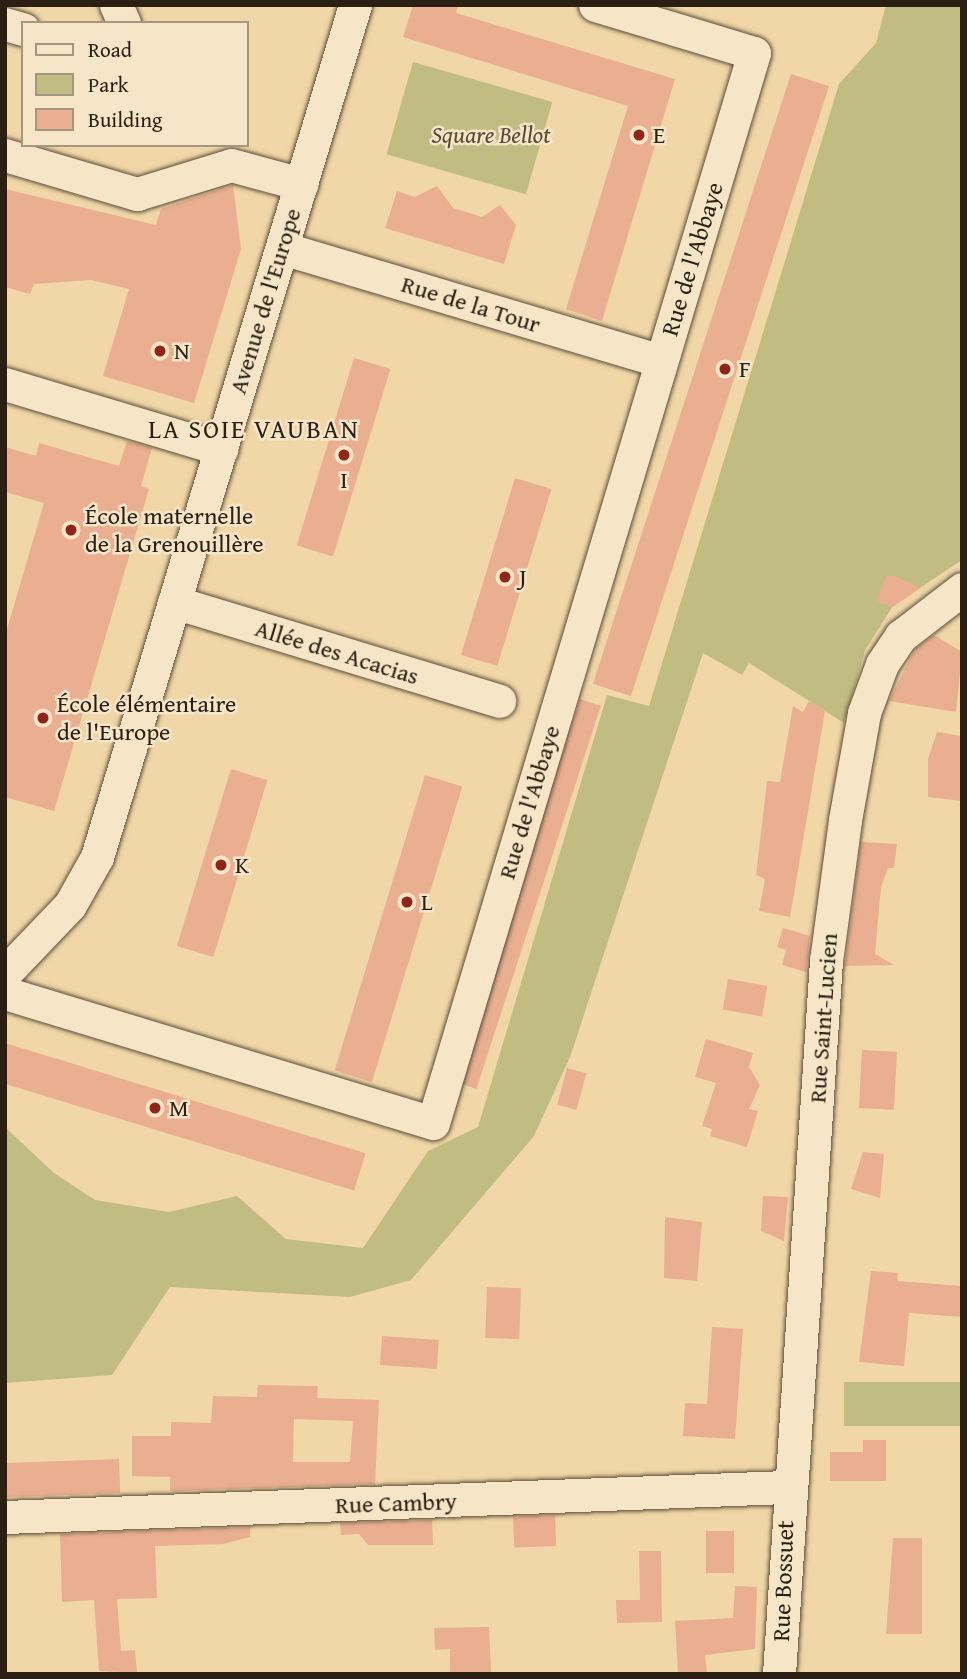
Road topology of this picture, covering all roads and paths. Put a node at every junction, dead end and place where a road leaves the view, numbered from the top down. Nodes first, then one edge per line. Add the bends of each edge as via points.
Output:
1 (116, 5) edge
2 (355, 5) edge
3 (595, 5) edge
4 (123, 21) edge
5 (5, 155) edge
6 (301, 184) junction
7 (282, 248) junction
8 (661, 361) junction
9 (5, 383) edge
10 (221, 449) junction
11 (962, 589) edge
12 (174, 602) junction
13 (499, 701) dead end
14 (5, 972) edge
15 (5, 993) edge
16 (787, 1487) junction
17 (5, 1517) edge
18 (779, 1674) edge

1 - 4 street
2 - 6 street, Avenue de l'Europe
3 - 8 street, Rue de l'Abbaye via 754,53
5 - 6 street via 137,194 231,165
6 - 7 street, Avenue de l'Europe
7 - 8 street, Rue de la Tour
7 - 10 street, Avenue de l'Europe
8 - 15 street, Rue de l'Abbaye via 433,1123
9 - 10 street
10 - 12 street, Avenue de l'Europe
11 - 16 street, Rue Saint-Lucien via 891,649 874,680 862,726 831,913
12 - 13 street, Allée des Acacias
12 - 14 street, Avenue de l'Europe via 90,873 57,920
16 - 17 street, Rue Cambry
16 - 18 street, Rue Bossuet

